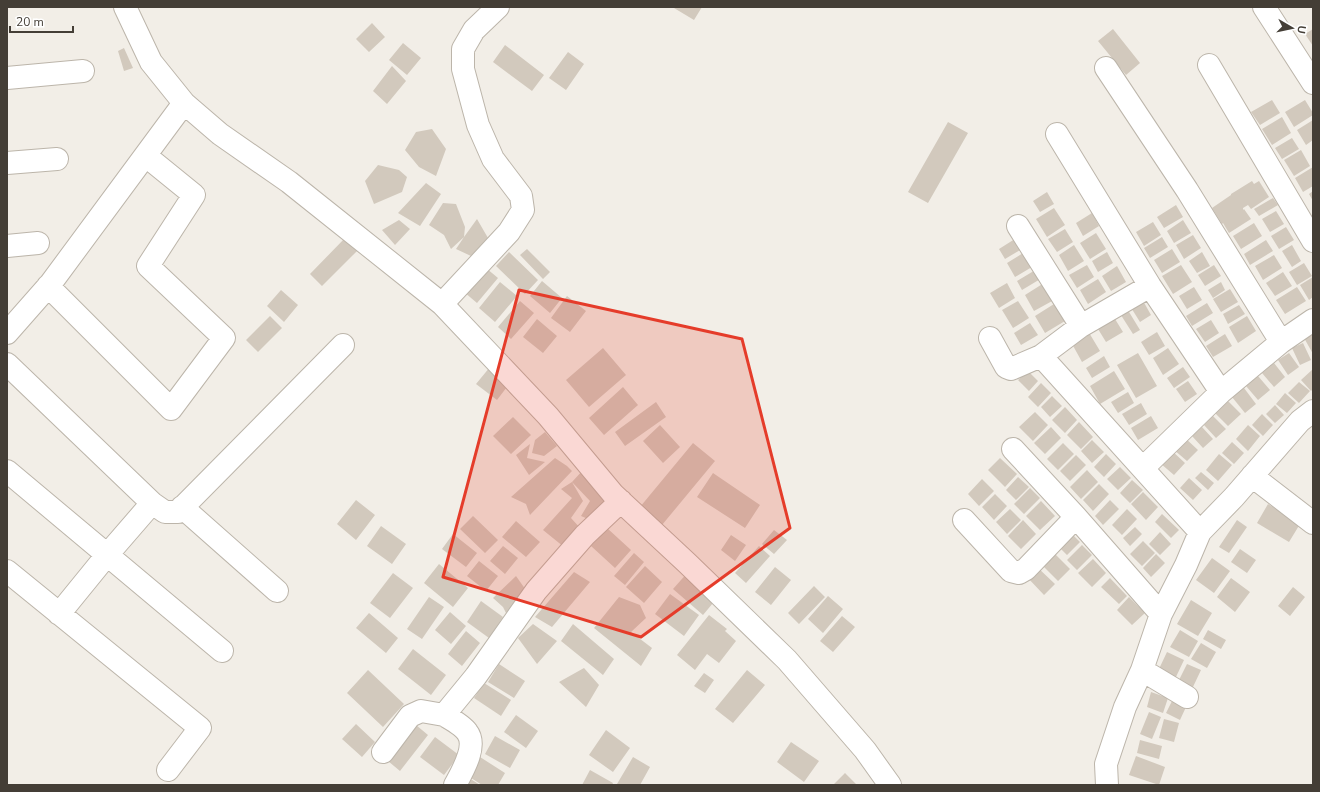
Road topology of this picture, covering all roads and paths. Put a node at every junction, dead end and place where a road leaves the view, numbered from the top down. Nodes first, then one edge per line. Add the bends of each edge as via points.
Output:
1 (125, 7) edge
2 (498, 7) edge
3 (1264, 7) edge
4 (1209, 65) dead end
5 (1106, 68) dead end
6 (84, 71) dead end
7 (7, 78) edge
8 (1313, 83) edge
9 (184, 104) junction
10 (1057, 134) dead end
11 (146, 156) junction
12 (57, 159) dead end
13 (7, 163) edge
14 (1018, 226) dead end
15 (1313, 241) edge
16 (38, 243) dead end
17 (7, 246) edge
18 (48, 286) junction
19 (1150, 286) junction
20 (442, 304) junction
21 (1313, 320) edge
22 (1081, 326) junction
23 (7, 333) edge
24 (990, 338) dead end
25 (1281, 342) junction
26 (343, 345) dead end
27 (1042, 356) junction
28 (7, 364) edge
29 (1221, 392) junction
30 (1313, 411) edge
31 (1014, 449) dead end
32 (1143, 468) junction
33 (7, 471) edge
34 (1252, 476) junction
35 (621, 501) junction
36 (152, 503) junction
37 (182, 507) junction
38 (1076, 517) junction
39 (964, 520) dead end
40 (1313, 523) edge
41 (1200, 532) junction
42 (107, 555) junction
43 (7, 571) edge
44 (276, 591) dead end
45 (59, 614) junction
46 (1161, 614) junction
47 (222, 651) dead end
48 (1142, 670) junction
49 (1187, 697) dead end
50 (444, 715) junction
51 (383, 752) dead end
52 (168, 770) dead end
53 (455, 785) edge
54 (890, 785) edge
55 (1107, 785) edge

1 - 9 street via 151,62
2 - 20 street via 474,30 463,50 463,69 478,125 493,159 521,196 523,210 509,232
3 - 8 street
4 - 15 street
5 - 25 street via 1187,190
6 - 7 street
9 - 11 street
9 - 20 street via 220,134 289,182
10 - 19 street
11 - 18 street
11 - 18 street via 194,195 148,266 224,338 171,409
12 - 13 street
14 - 22 street
16 - 17 street
18 - 23 street
19 - 22 street
19 - 29 street
20 - 35 street via 548,416
21 - 25 street
22 - 27 street
24 - 27 street via 1006,367 1011,369
25 - 29 street
26 - 37 street
27 - 32 street
28 - 36 street
29 - 32 street
30 - 34 street via 1300,421
31 - 38 street
32 - 41 street
33 - 42 street
34 - 40 street
34 - 41 street
35 - 50 street via 585,535 536,591 476,676
35 - 54 street via 787,660 865,750
36 - 37 street via 165,512 178,512
36 - 42 street
37 - 44 street
38 - 39 street via 1026,569 1019,573 1011,571
38 - 46 street
41 - 46 street
42 - 45 street
42 - 47 street
43 - 45 street
45 - 52 street via 200,728
46 - 48 street
48 - 49 street
48 - 55 street via 1106,764
50 - 51 street via 421,711 410,716
50 - 53 street via 468,732 471,745 469,757

